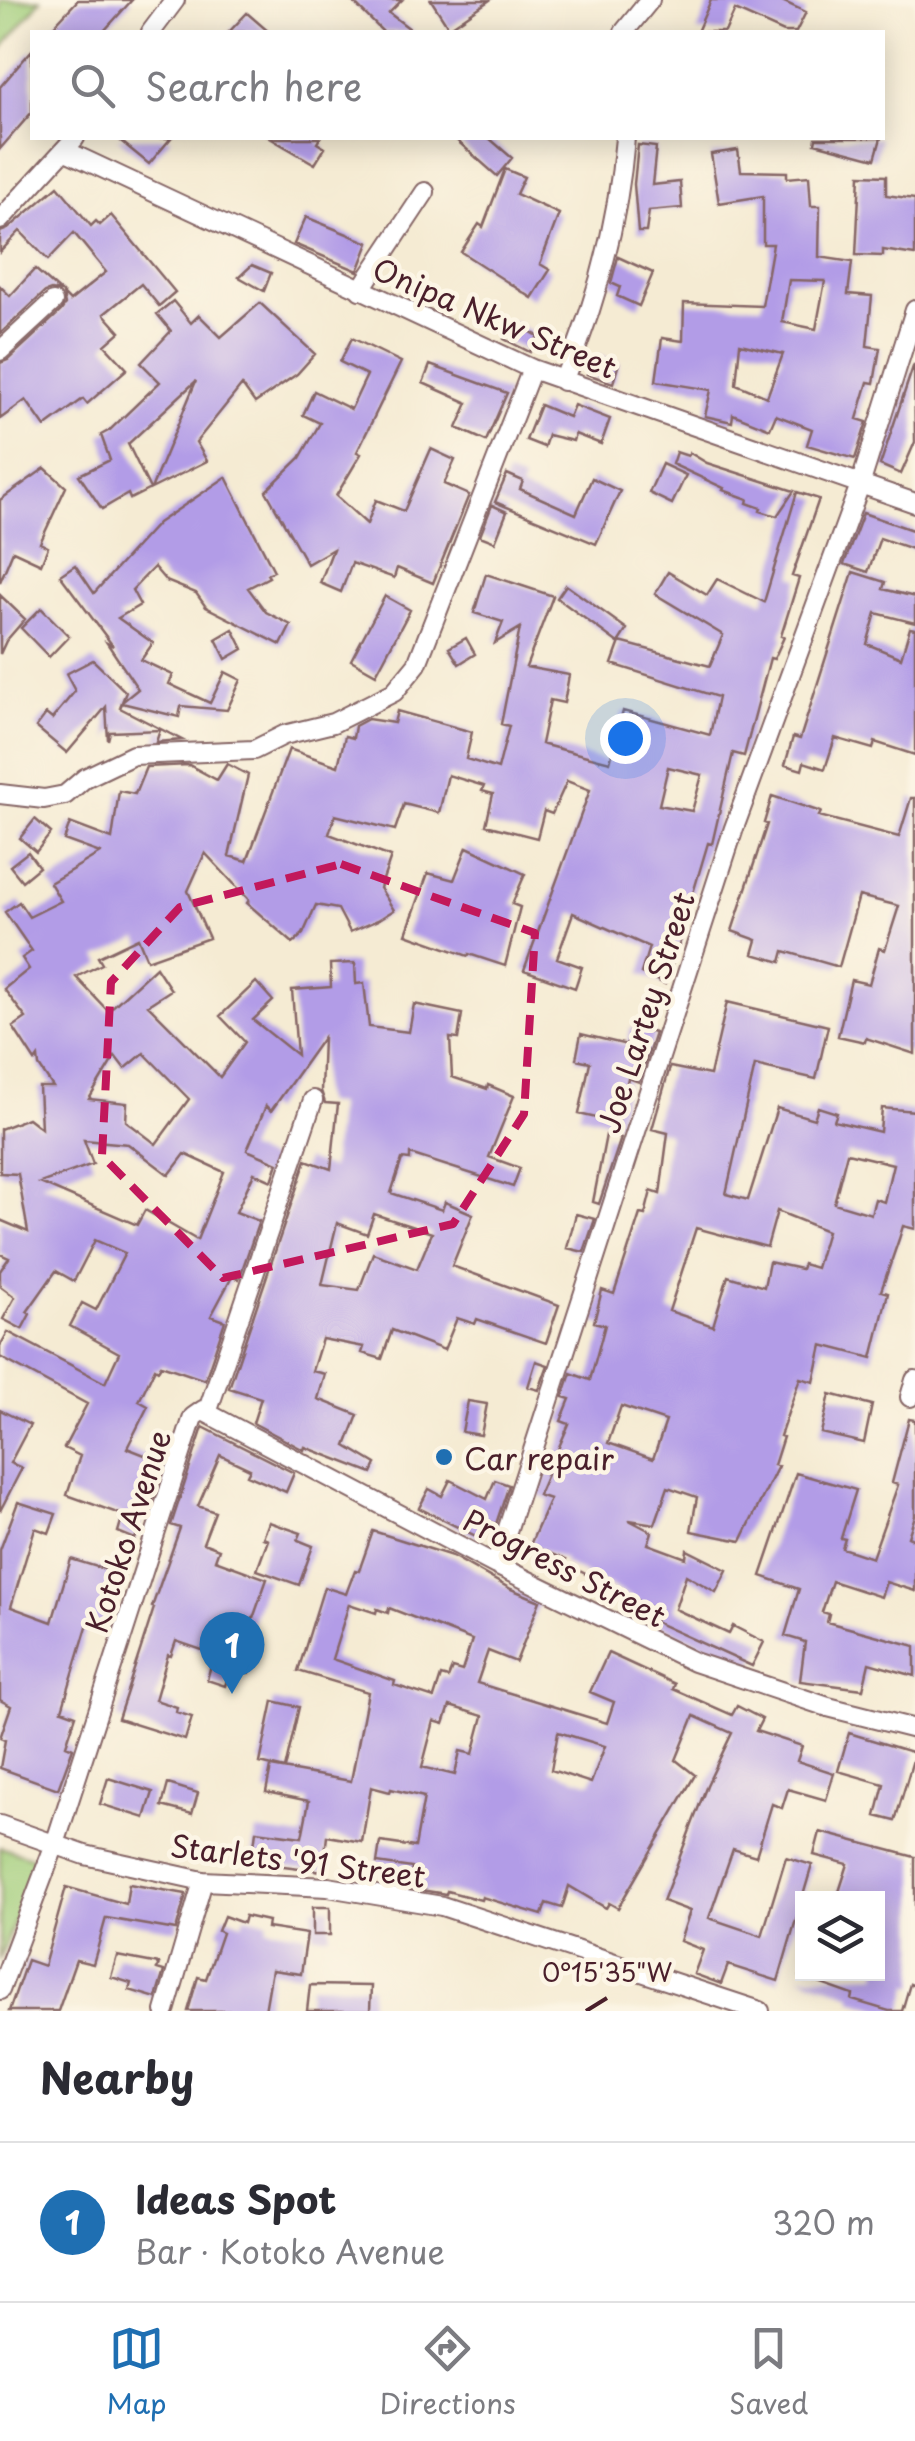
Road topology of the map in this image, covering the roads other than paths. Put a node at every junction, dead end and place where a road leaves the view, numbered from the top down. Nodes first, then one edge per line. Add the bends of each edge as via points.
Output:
1 (174, 0) edge
2 (650, 0) edge
3 (152, 30) edge
4 (626, 30) edge
5 (625, 140) edge
6 (71, 144) edge
7 (425, 192) dead end
8 (0, 220) edge
9 (360, 290) junction
10 (54, 302) dead end
11 (915, 310) edge
12 (0, 350) edge
13 (532, 370) junction
14 (563, 381) junction
15 (861, 482) junction
16 (915, 503) edge
17 (0, 794) edge
18 (313, 1100) dead end
19 (207, 1413) junction
20 (496, 1565) junction
21 (915, 1729) edge
22 (0, 1825) edge
23 (55, 1844) junction
24 (204, 1880) junction
25 (0, 1990) edge
26 (166, 2011) edge
27 (760, 2011) edge

1 - 3 street
2 - 4 street
5 - 14 street via 621,189 600,276
6 - 8 street
6 - 9 street, Onipa Nkw Street
7 - 9 street
9 - 13 street, Onipa Nkw Street
10 - 12 street
11 - 15 street, Joe Lartey Street
13 - 14 street, Onipa Nkw Street
13 - 17 street via 418,664 394,692 332,724 254,750 133,755 65,795
14 - 15 street, Onipa Nkw Street
15 - 16 street, Onipa Nkw Street
15 - 20 street, Joe Lartey Street via 734,828
18 - 19 street, Kotoko Avenue
19 - 20 street, Progress Street
19 - 23 street, Kotoko Avenue via 194,1417
20 - 21 street, Progress Street via 694,1662
22 - 23 street, Starlets '91 Street
23 - 24 street, Starlets '91 Street
23 - 25 street, Kotoko Avenue
24 - 26 street
24 - 27 street, Starlets '91 Street via 328,1886 442,1906

